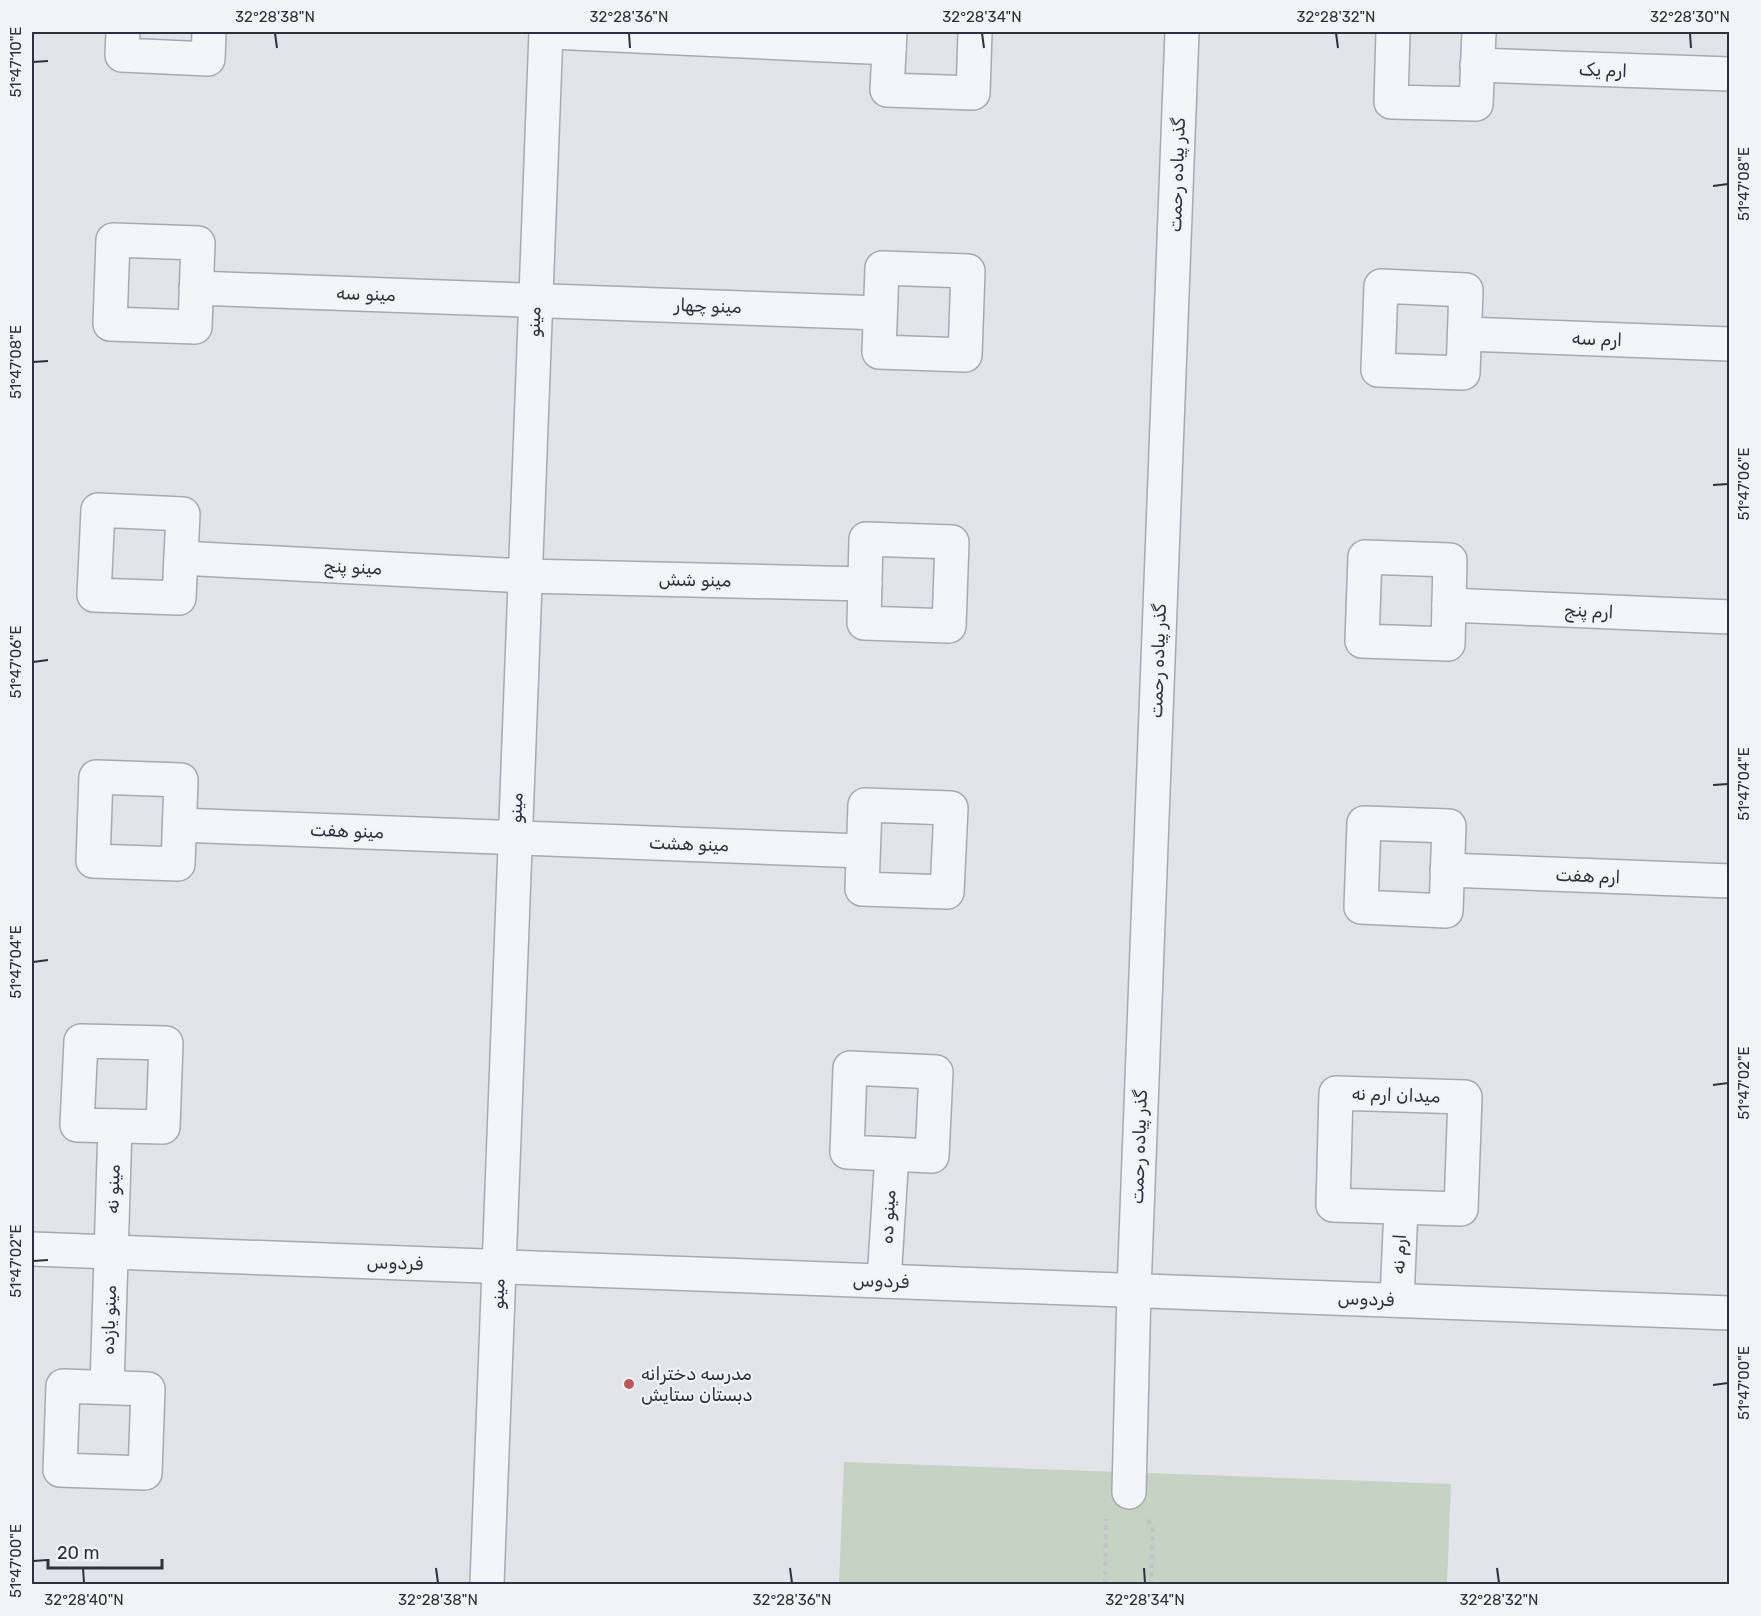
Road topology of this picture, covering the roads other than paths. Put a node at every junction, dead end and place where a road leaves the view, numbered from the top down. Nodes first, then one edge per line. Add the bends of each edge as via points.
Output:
1 (123, 32) edge
2 (208, 32) edge
3 (546, 32) edge
4 (552, 32) edge
5 (975, 32) edge
6 (1182, 32) edge
7 (1394, 32) edge
8 (1479, 32) edge
9 (890, 40) edge
10 (1477, 65) junction
11 (1730, 74) edge
12 (196, 288) dead end
13 (535, 300) junction
14 (880, 313) dead end
15 (1465, 334) dead end
16 (1730, 344) edge
17 (181, 558) dead end
18 (525, 576) junction
19 (865, 584) dead end
20 (1449, 605) dead end
21 (1730, 617) edge
22 (180, 825) dead end
23 (515, 837) junction
24 (862, 851) dead end
25 (1447, 870) dead end
26 (1730, 881) edge
27 (115, 1126) dead end
28 (892, 1154) dead end
29 (1401, 1208) junction
30 (32, 1249) edge
31 (111, 1252) junction
32 (499, 1266) junction
33 (885, 1281) junction
34 (1134, 1290) junction
35 (1397, 1300) junction
36 (1730, 1313) edge
37 (107, 1387) dead end
38 (1129, 1492) road end
39 (487, 1584) edge

1 - 2 street via 122,55 208,59
3 - 13 street, مینو
4 - 9 street
5 - 9 street via 973,93 887,90
6 - 34 street, گذر پیاده رحمت
7 - 10 street via 1391,102 1476,105
8 - 10 street
10 - 11 street, ارم یک
12 - 13 street, مینو سه
13 - 14 street, مینو چهار
13 - 18 street, مینو
15 - 16 street, ارم سه
17 - 18 street, مینو پنج
18 - 19 street, مینو شش
18 - 23 street, مینو
20 - 21 street, ارم پنج
22 - 23 street, مینو هفت
23 - 24 street, مینو هشت
23 - 32 street, مینو
25 - 26 street, ارم هفت
27 - 31 street, مینو نه
28 - 33 street, مینو ده
29 - 29 street, میدان ارم نه via 1461,1209 1465,1097 1336,1093 1333,1205
29 - 35 street, ارم نه
30 - 31 street, فردوس
31 - 32 street, فردوس
31 - 37 street, مینو یازده
32 - 33 street, فردوس
32 - 39 street, مینو
33 - 34 street, فردوس
34 - 35 street, فردوس
34 - 38 street, گذر پیاده رحمت
35 - 36 street, فردوس

